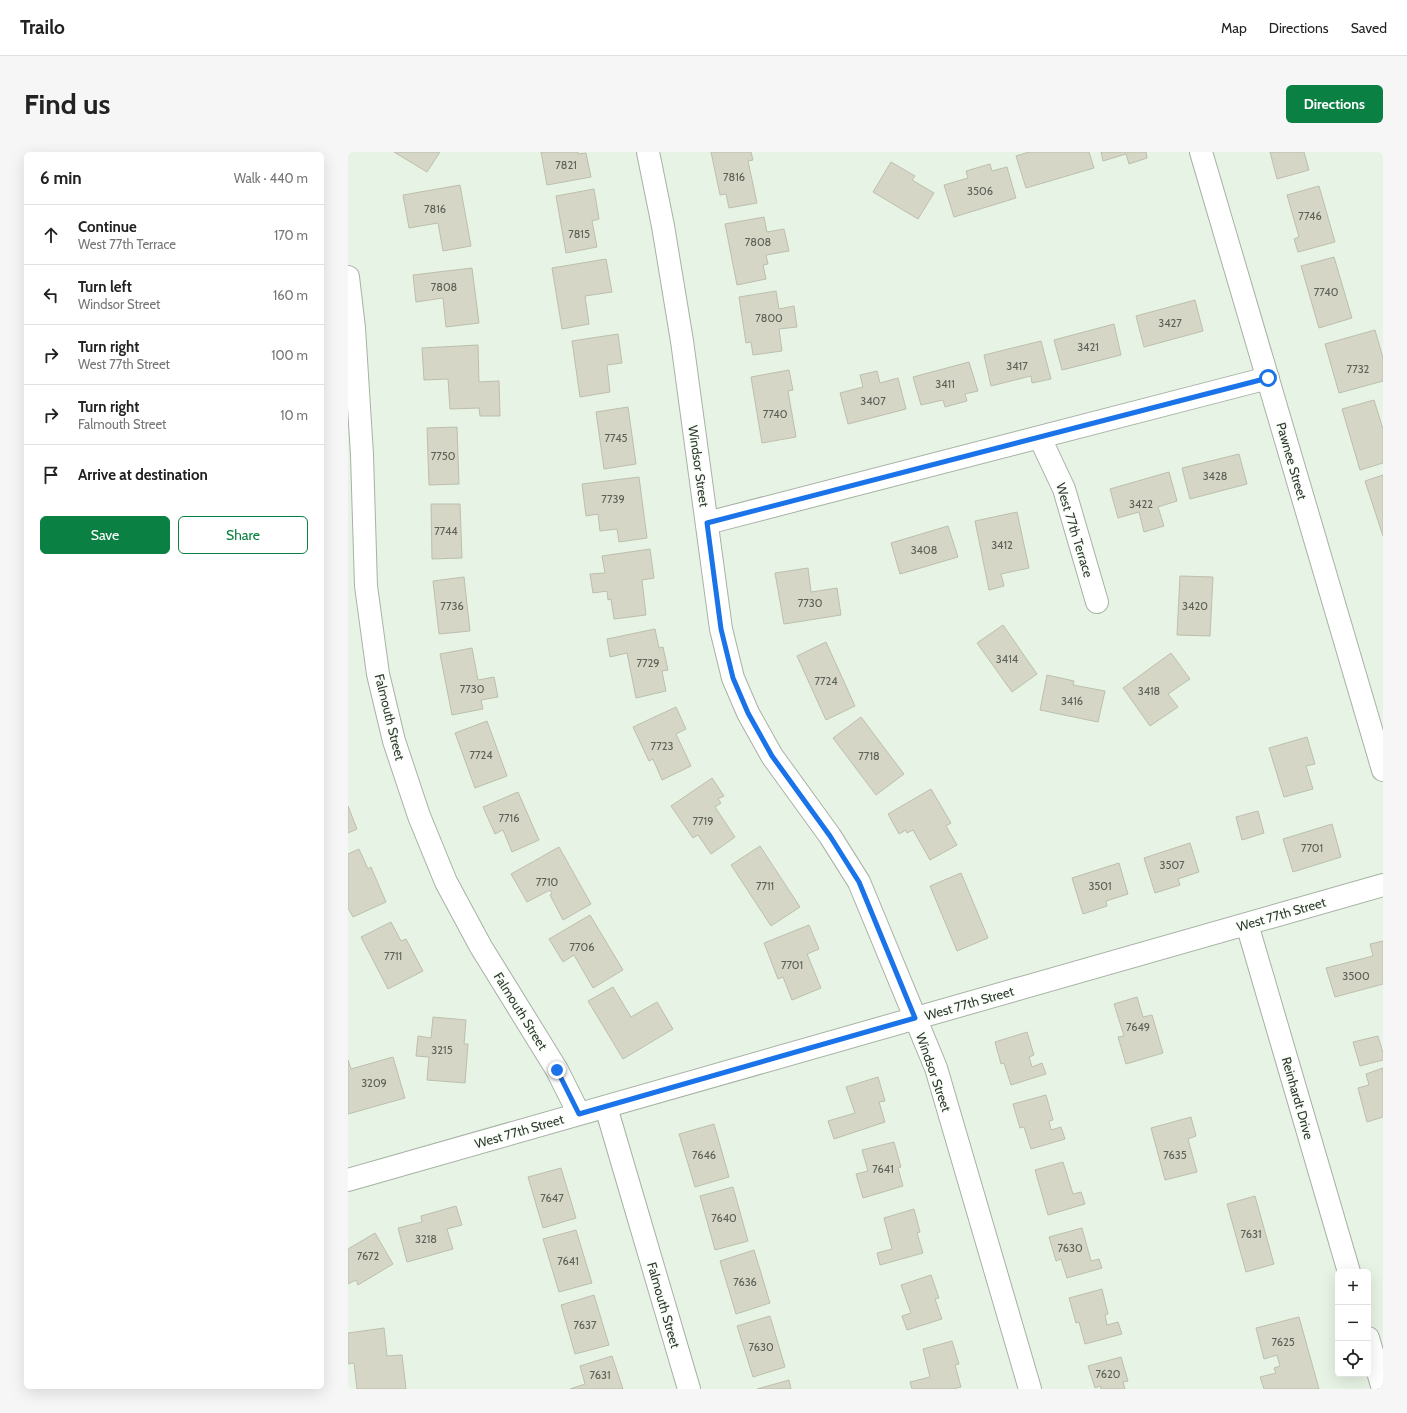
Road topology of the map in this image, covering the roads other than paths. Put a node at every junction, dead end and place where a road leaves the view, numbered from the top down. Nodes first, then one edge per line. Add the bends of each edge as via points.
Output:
1 (648, 152) edge
2 (1201, 152) edge
3 (348, 277) edge
4 (1268, 378) junction
5 (1040, 438) junction
6 (707, 523) junction
7 (1097, 602) dead end
8 (1383, 770) edge
9 (1383, 885) edge
10 (1247, 924) junction
11 (915, 1018) junction
12 (606, 1106) junction
13 (579, 1114) junction
14 (348, 1180) edge
15 (1348, 1269) edge
16 (1369, 1341) edge
17 (689, 1389) edge
18 (1030, 1389) edge
19 (1383, 1389) edge

1 - 6 street, Windsor Street via 682,341
2 - 4 street, Pawnee Street
3 - 13 street, Falmouth Street via 362,455 366,586 378,674 394,741 419,816 446,882 482,947 557,1070
4 - 5 street
4 - 8 street, Pawnee Street
5 - 6 street
5 - 7 street, West 77th Terrace via 1064,489
6 - 11 street, Windsor Street via 721,629 733,678 748,713 772,756 830,836 859,882
9 - 10 street, West 77th Street
10 - 11 street, West 77th Street
10 - 15 street, Reinhardt Drive
11 - 12 street, West 77th Street
11 - 18 street, Windsor Street via 936,1068
12 - 13 street, West 77th Street
12 - 17 street, Falmouth Street
13 - 14 street, West 77th Street
16 - 19 street

